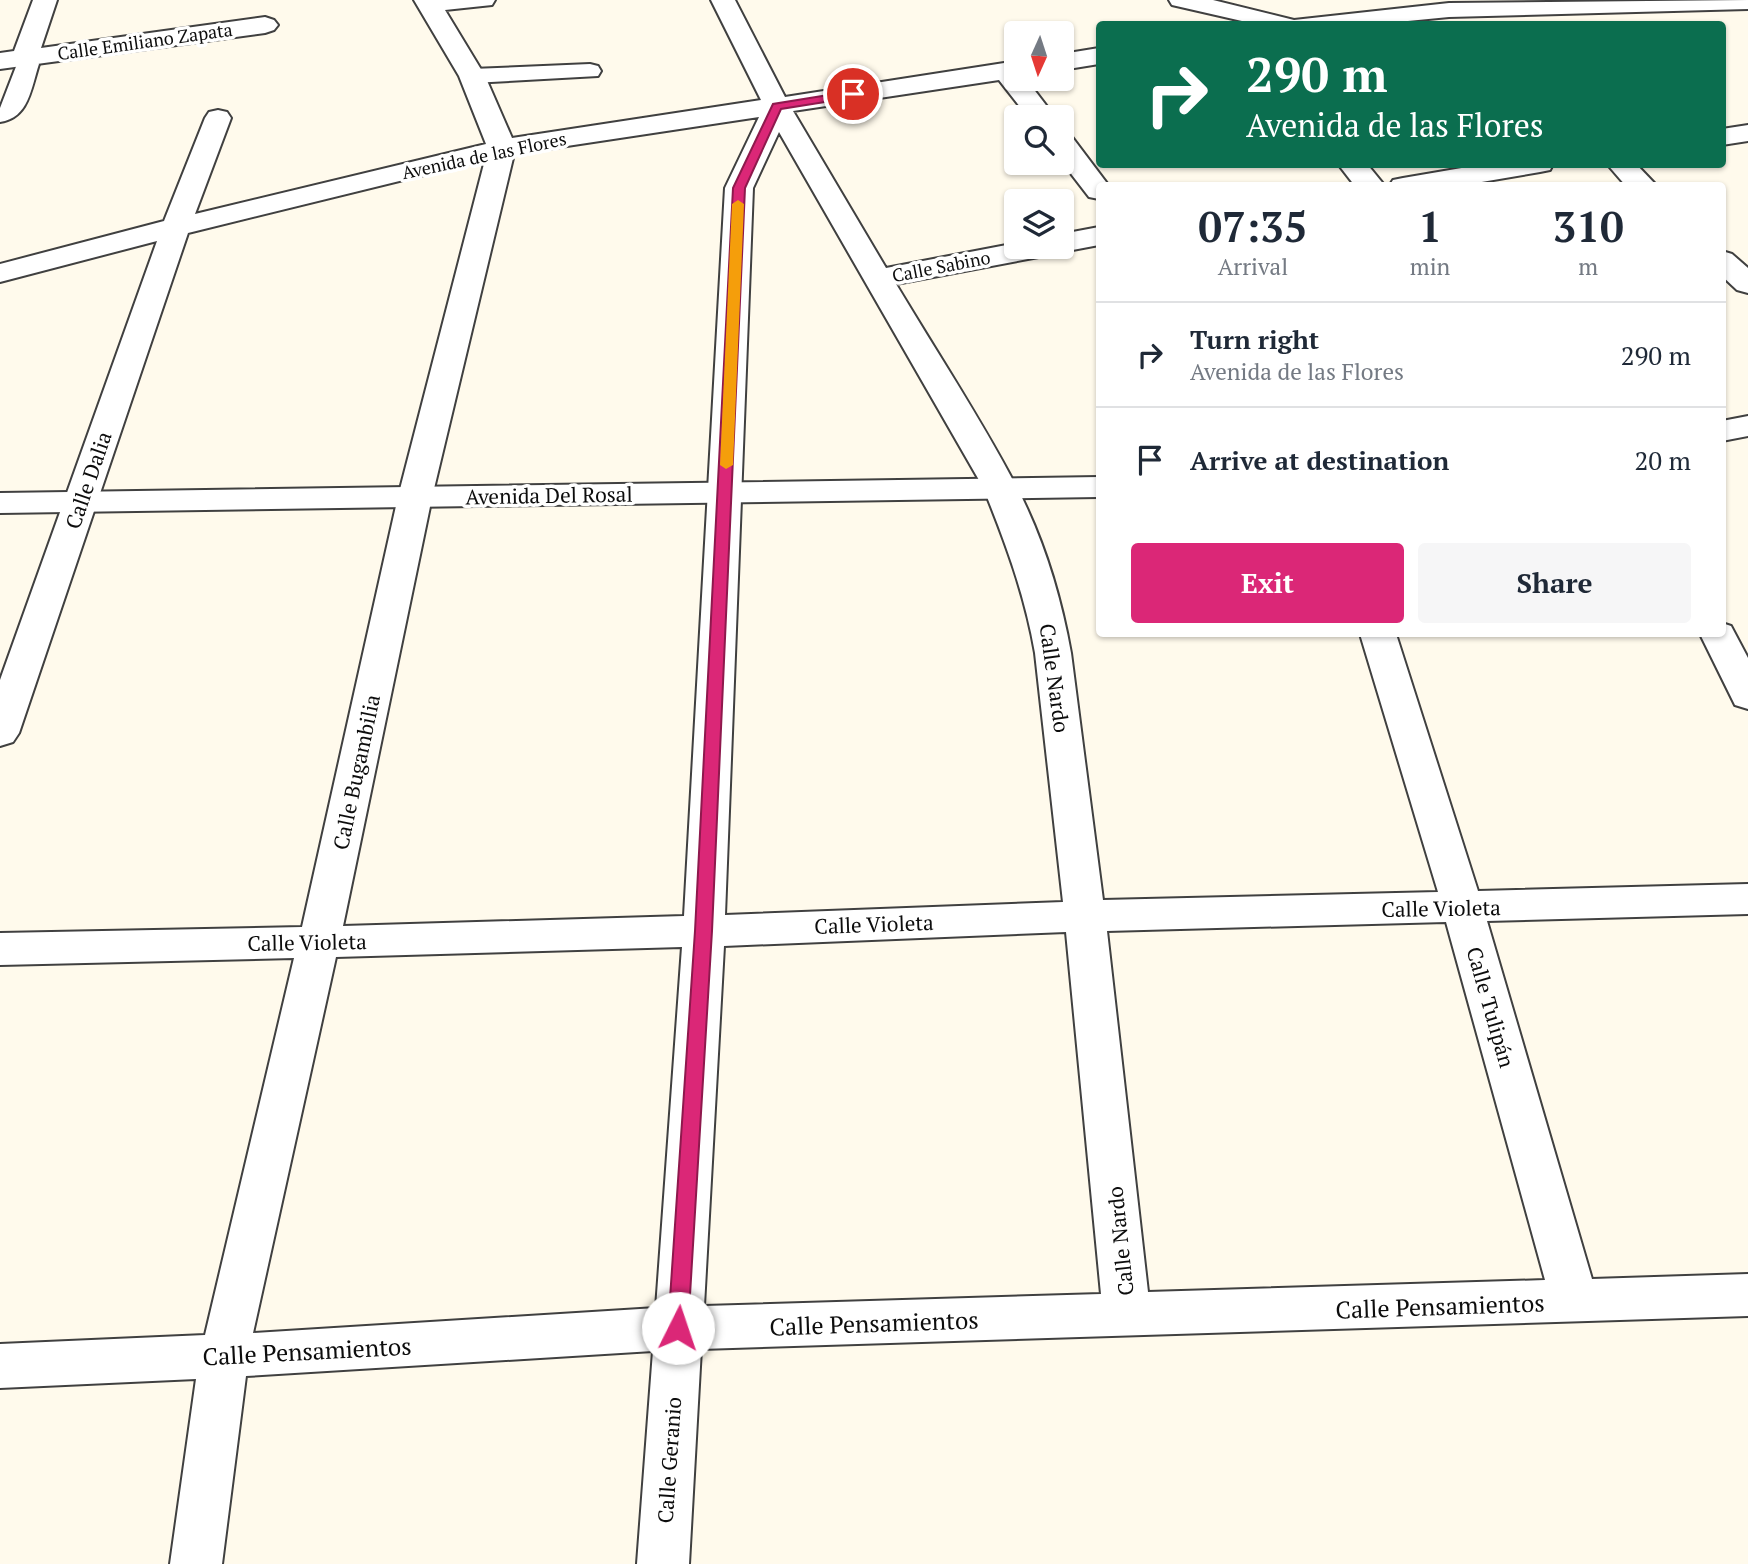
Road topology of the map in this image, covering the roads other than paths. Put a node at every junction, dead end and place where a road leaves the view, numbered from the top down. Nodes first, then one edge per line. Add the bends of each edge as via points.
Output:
1 (45, 0) edge
2 (483, 0) edge
3 (723, 0) edge
4 (1181, 0) edge
5 (428, 2) edge
6 (1748, 2) edge
7 (1457, 17) edge
8 (1272, 21) edge
9 (1370, 21) edge
10 (265, 25) dead end
11 (1096, 56) edge
12 (12, 60) edge
13 (1074, 60) edge
14 (590, 71) dead end
15 (1004, 71) edge
16 (472, 76) junction
17 (777, 106) junction
18 (0, 115) edge
19 (218, 118) dead end
20 (1748, 133) edge
21 (1726, 136) edge
22 (502, 148) junction
23 (1074, 159) edge
24 (1355, 168) edge
25 (1515, 168) edge
26 (1624, 168) edge
27 (1367, 182) edge
28 (1428, 182) edge
29 (1639, 182) edge
30 (1096, 187) edge
31 (176, 227) junction
32 (1096, 237) edge
33 (1074, 241) edge
34 (1004, 255) edge
35 (1726, 264) edge
36 (0, 273) edge
37 (879, 278) junction
38 (1748, 284) edge
39 (1748, 426) edge
40 (1726, 430) edge
41 (1096, 487) edge
42 (1000, 488) junction
43 (725, 491) junction
44 (415, 497) junction
45 (81, 500) junction
46 (0, 503) edge
47 (1379, 637) edge
48 (1719, 637) edge
49 (1748, 696) edge
50 (0, 733) edge
51 (1748, 899) edge
52 (1462, 908) junction
53 (1085, 916) junction
54 (704, 931) junction
55 (319, 942) junction
56 (0, 949) edge
57 (1748, 1295) edge
58 (1575, 1302) junction
59 (1127, 1315) junction
60 (678, 1328) junction
61 (224, 1356) junction
62 (0, 1366) edge
63 (196, 1564) edge
64 (663, 1564) edge

1 - 12 street
2 - 5 street
3 - 17 street, Calle Nardo
4 - 8 street
5 - 16 street
6 - 7 street
7 - 9 street
10 - 12 street, Calle Emiliano Zapata
11 - 13 street
12 - 18 street via 28,64 12,109
14 - 16 street
15 - 17 street, Avenida de las Flores
16 - 22 street
17 - 22 street, Avenida de las Flores
17 - 37 street, Calle Nardo
17 - 43 street, Calle Geranio via 739,188
19 - 31 street, Calle Dalia
20 - 21 street
22 - 31 street, Avenida de las Flores
22 - 44 street, Calle Bugambilia
23 - 30 street
24 - 27 street
25 - 28 street
26 - 29 street
31 - 36 street, Avenida de las Flores
31 - 45 street, Calle Dalia
32 - 33 street
34 - 37 street, Calle Sabino
35 - 38 street
37 - 42 street, Calle Nardo
39 - 40 street
41 - 42 street, Avenida Del Rosal
42 - 43 street, Avenida Del Rosal
42 - 53 street, Calle Nardo via 1025,547 1048,624
43 - 44 street, Avenida Del Rosal
43 - 54 street, Calle Geranio
44 - 45 street, Avenida Del Rosal
44 - 55 street, Calle Bugambilia
45 - 46 street, Avenida Del Rosal
45 - 50 street, Calle Dalia
47 - 52 street, Calle Tulipán
48 - 49 street
51 - 52 street, Calle Violeta
52 - 53 street, Calle Violeta
52 - 58 street, Calle Tulipán
53 - 54 street, Calle Violeta
53 - 59 street, Calle Nardo
54 - 55 street, Calle Violeta
54 - 60 street, Calle Geranio
55 - 56 street, Calle Violeta
55 - 61 street, Calle Bugambilia
57 - 58 street, Calle Pensamientos
58 - 59 street, Calle Pensamientos
59 - 60 street, Calle Pensamientos
60 - 61 street, Calle Pensamientos
60 - 64 street, Calle Geranio
61 - 62 street, Calle Pensamientos
61 - 63 street, Calle Bugambilia

